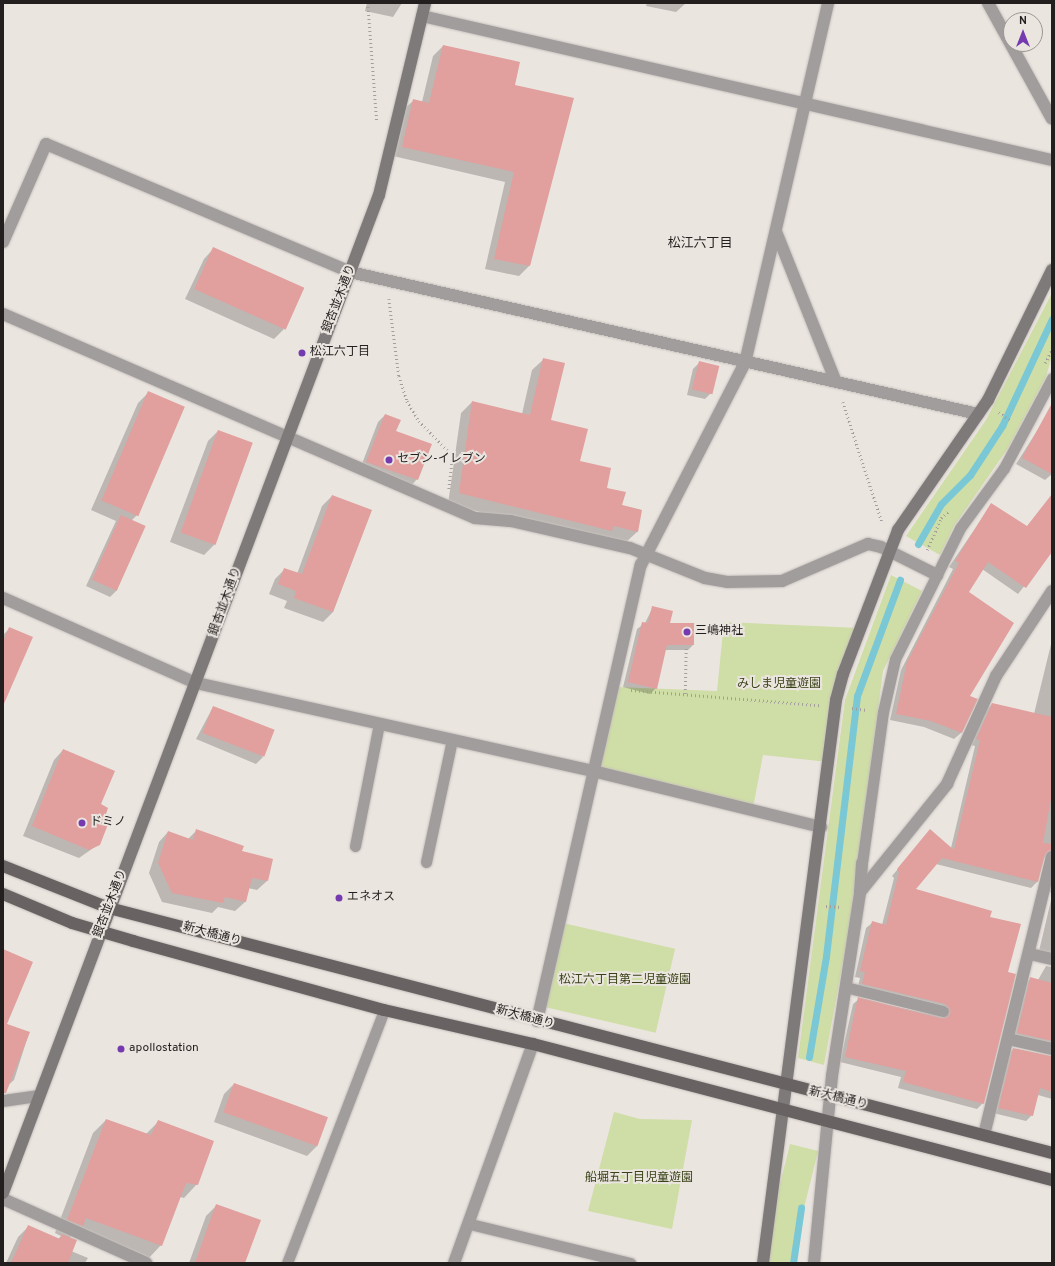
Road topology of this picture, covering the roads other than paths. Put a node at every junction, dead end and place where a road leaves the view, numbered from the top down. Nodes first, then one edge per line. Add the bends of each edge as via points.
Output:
1 (425, 3) edge
2 (828, 3) edge
3 (988, 3) edge
4 (422, 16) junction
5 (805, 102) junction
6 (1052, 119) edge
7 (1052, 160) edge
8 (777, 234) junction
9 (3, 242) edge
10 (1052, 270) edge
11 (350, 272) junction
12 (3, 314) edge
13 (745, 363) junction
14 (1052, 378) edge
15 (836, 382) junction
16 (978, 414) junction
17 (287, 438) junction
18 (890, 551) junction
19 (647, 555) junction
20 (937, 575) junction
21 (1052, 591) edge
22 (3, 598) edge
23 (1048, 603) edge
24 (196, 684) junction
25 (378, 724) junction
26 (452, 740) junction
27 (593, 771) junction
28 (821, 827) junction
29 (355, 846) dead end
30 (1052, 857) edge
31 (426, 862) dead end
32 (862, 863) joint
33 (3, 866) edge
34 (1051, 869) edge
35 (860, 892) junction
36 (3, 894) edge
37 (109, 908) junction
38 (100, 932) junction
39 (1030, 954) junction
40 (1052, 959) edge
41 (846, 987) junction
42 (384, 1010) junction
43 (943, 1011) dead end
44 (536, 1021) junction
45 (1008, 1039) junction
46 (533, 1044) junction
47 (1052, 1049) edge
48 (785, 1086) junction
49 (39, 1096) junction
50 (830, 1097) junction
51 (3, 1101) edge
52 (783, 1111) junction
53 (827, 1123) junction
54 (984, 1136) junction
55 (1052, 1153) edge
56 (1052, 1180) edge
57 (3, 1193) edge
58 (3, 1199) edge
59 (470, 1224) junction
60 (146, 1263) edge
61 (287, 1263) edge
62 (454, 1263) edge
63 (630, 1263) edge
64 (763, 1263) edge
65 (814, 1263) edge

1 - 4 street, 銀杏並木通り
2 - 5 street
3 - 6 street
4 - 5 street
4 - 11 street, 銀杏並木通り via 379,195
5 - 7 street
5 - 8 street
8 - 13 street
8 - 15 street
9 - 11 street via 46,144
10 - 16 street
11 - 13 street
11 - 17 street, 銀杏並木通り
12 - 17 street
13 - 15 street
13 - 19 street
14 - 20 lane via 1004,468 960,528
15 - 16 street
16 - 18 street via 909,511
17 - 19 street via 475,518 511,521
17 - 24 street, 銀杏並木通り
18 - 19 street via 859,545 782,581 735,582 705,578
18 - 20 street
18 - 28 street via 843,674 841,707
19 - 27 street via 640,565
20 - 32 lane via 891,672
21 - 23 street
22 - 24 street
23 - 35 street via 996,676 947,784
24 - 25 street
24 - 37 street, 銀杏並木通り
25 - 26 street
25 - 29 lane
26 - 27 street
26 - 31 lane
27 - 28 street
27 - 44 street
28 - 48 street
30 - 34 street
32 - 35 street
33 - 37 main road, 新大橋通り
34 - 39 street
35 - 41 street
36 - 38 main road, 新大橋通り
37 - 38 street, 銀杏並木通り
37 - 44 main road, 新大橋通り
38 - 42 main road, 新大橋通り
38 - 49 street, 銀杏並木通り
39 - 40 street
39 - 45 street
41 - 43 lane
41 - 50 street
42 - 46 main road, 新大橋通り
42 - 61 lane
44 - 48 main road, 新大橋通り
45 - 47 street
45 - 54 street
46 - 52 main road, 新大橋通り
46 - 59 street
48 - 50 main road, 新大橋通り
48 - 52 street
49 - 51 street
49 - 57 street, 銀杏並木通り
50 - 53 street
50 - 54 main road, 新大橋通り
52 - 53 main road, 新大橋通り
52 - 64 street
53 - 56 main road, 新大橋通り
53 - 65 street
54 - 55 main road, 新大橋通り
58 - 60 street
59 - 62 street
59 - 63 lane

